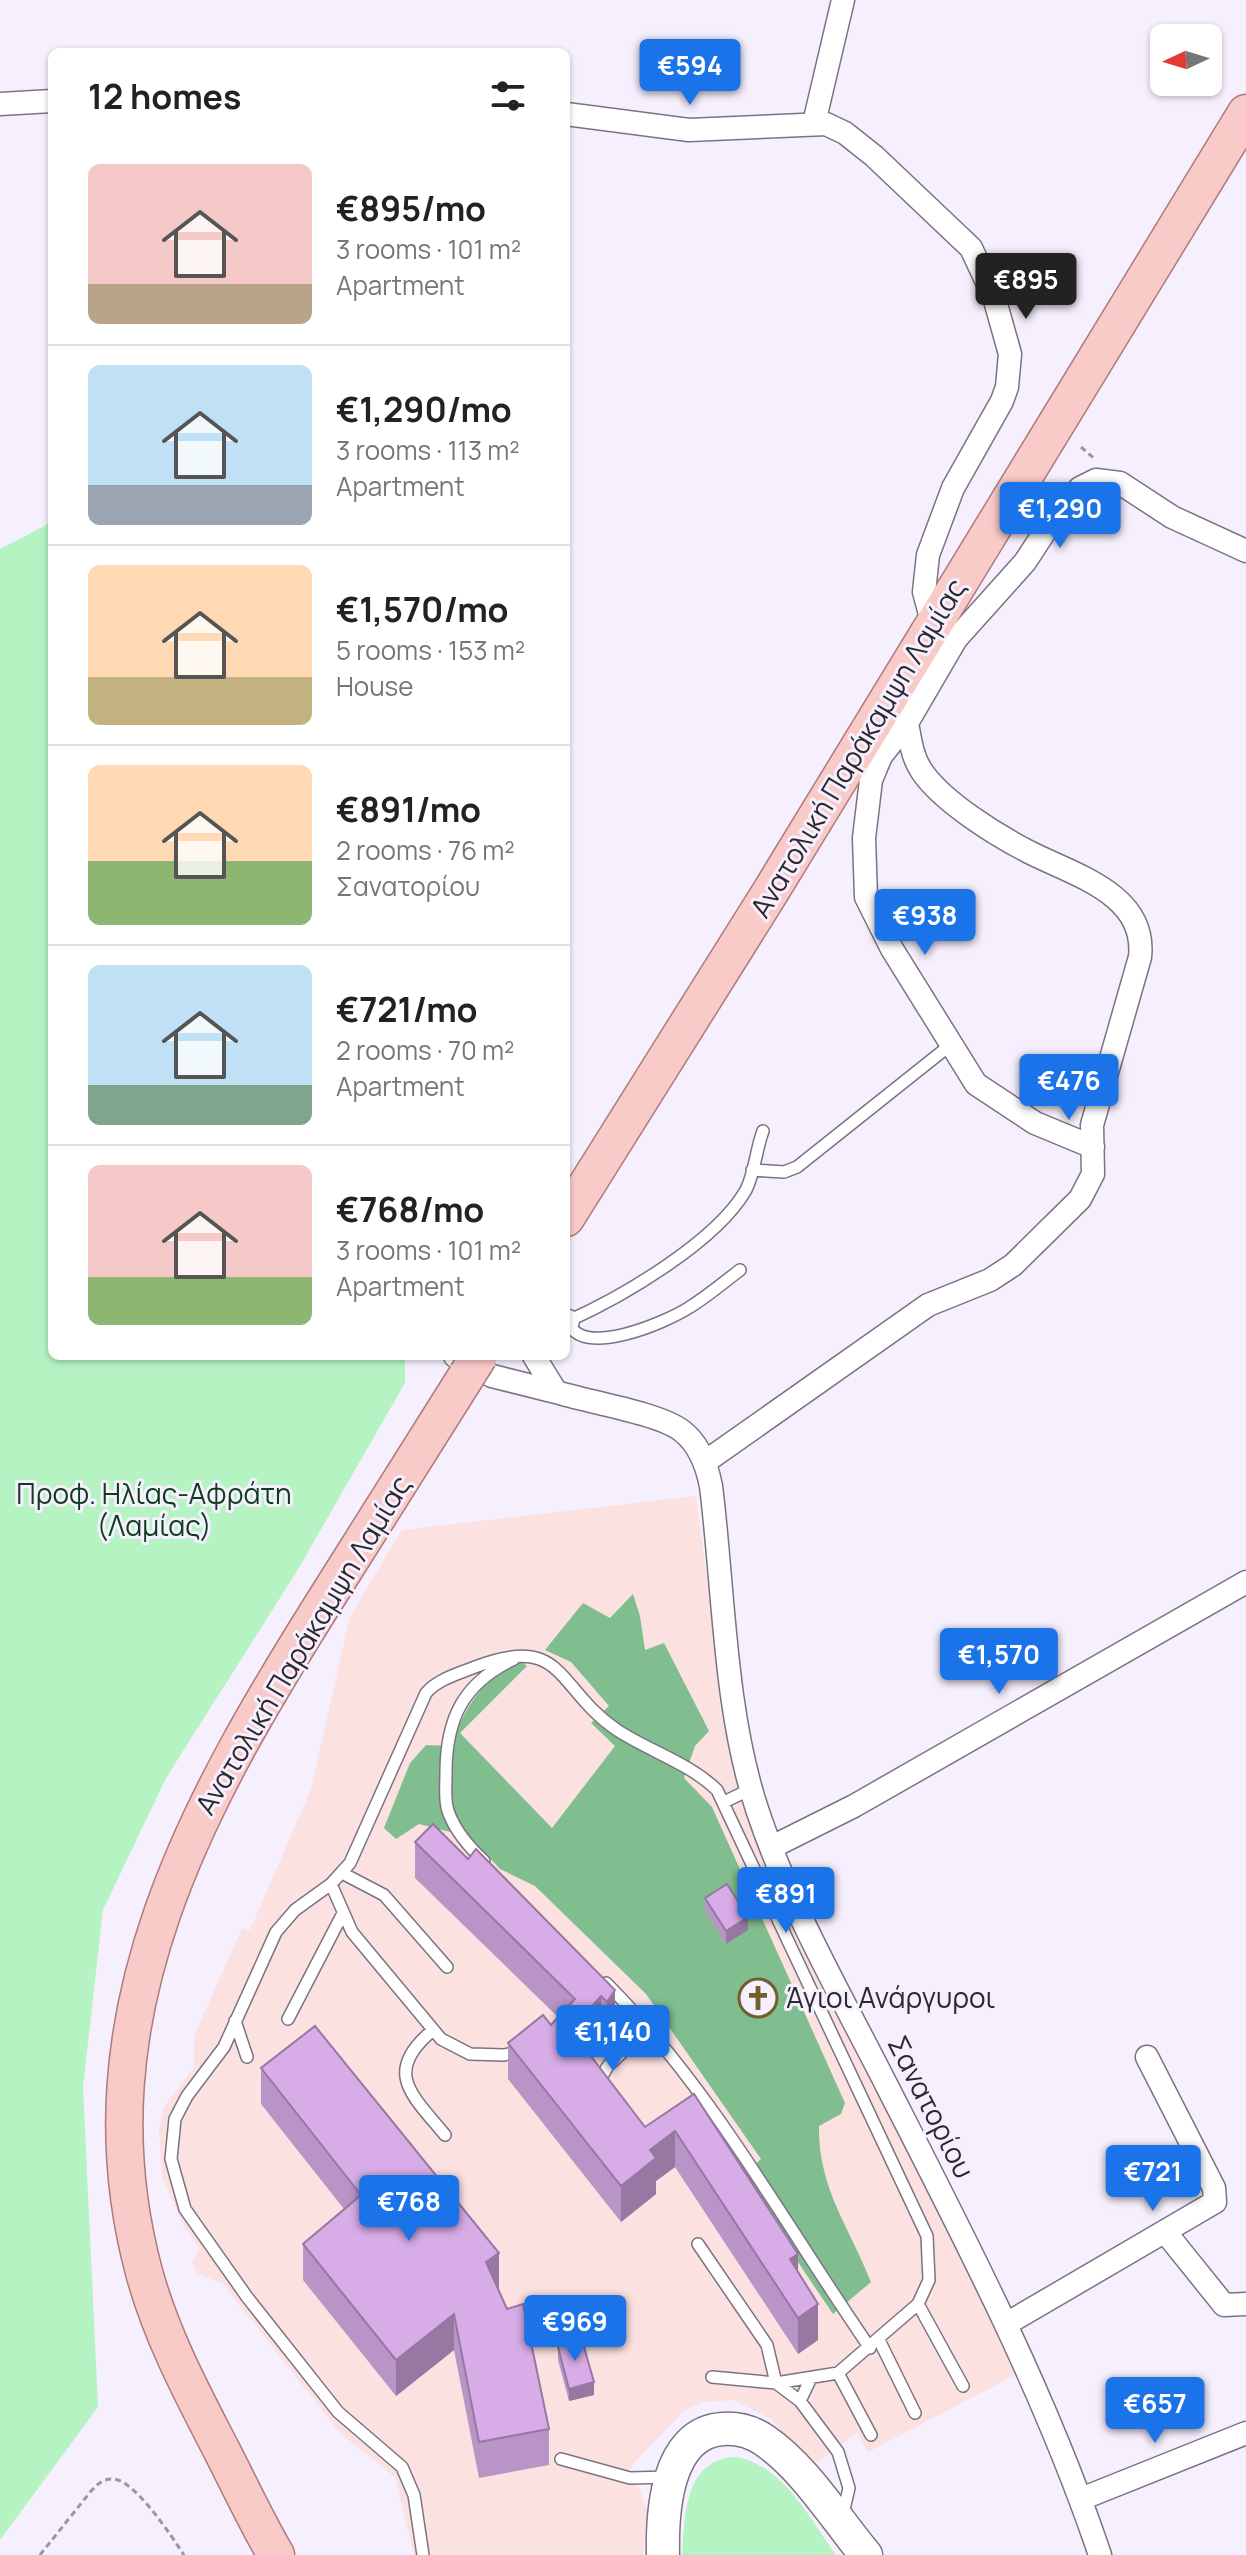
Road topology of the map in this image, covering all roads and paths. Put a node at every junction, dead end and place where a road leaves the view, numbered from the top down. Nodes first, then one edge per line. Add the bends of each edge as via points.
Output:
1 (843, 0) edge
2 (48, 101) edge
3 (0, 104) edge
4 (1246, 113) edge
5 (570, 115) edge
6 (814, 123) junction
7 (1246, 551) edge
8 (933, 625) junction
9 (902, 712) junction
10 (944, 1050) dead end
11 (763, 1131) dead end
12 (1093, 1147) junction
13 (752, 1170) junction
14 (570, 1212) edge
15 (740, 1270) dead end
16 (570, 1320) edge
17 (570, 1326) edge
18 (536, 1360) edge
19 (467, 1362) edge
20 (556, 1392) junction
21 (705, 1462) junction
22 (1246, 1582) edge
23 (526, 1654) junction
24 (751, 1789) junction
25 (724, 1802) junction
26 (772, 1847) junction
27 (491, 1867) edge
28 (342, 1873) junction
29 (331, 1884) junction
30 (342, 1915) junction
31 (447, 1967) dead end
32 (595, 1972) edge
33 (288, 2019) dead end
34 (235, 2021) junction
35 (648, 2028) junction
36 (433, 2030) junction
37 (537, 2044) edge
38 (247, 2057) dead end
39 (1147, 2057) dead end
40 (602, 2096) edge
41 (708, 2107) junction
42 (698, 2115) edge
43 (445, 2135) dead end
44 (1166, 2233) junction
45 (698, 2244) dead end
46 (918, 2304) junction
47 (1246, 2304) edge
48 (1008, 2323) junction
49 (875, 2344) junction
50 (838, 2373) junction
51 (712, 2377) dead end
52 (811, 2378) junction
53 (776, 2383) junction
54 (963, 2386) dead end
55 (800, 2401) junction
56 (915, 2413) dead end
57 (1246, 2433) edge
58 (871, 2435) dead end
59 (223, 2453) junction
60 (561, 2459) dead end
61 (672, 2477) junction
62 (1081, 2499) junction
63 (840, 2524) junction
64 (40, 2555) edge
65 (184, 2555) edge
66 (276, 2555) edge
67 (300, 2555) edge
68 (423, 2555) edge
69 (663, 2555) edge
70 (866, 2555) edge
71 (1100, 2555) edge

1 - 6 street
2 - 3 street
4 - 8 main road, Ανατολική Παράκαμψη Λαμίας
5 - 6 street via 689,130
6 - 8 street via 845,133 962,237 981,266 1006,337 1007,387 953,488 928,555 924,592
7 - 9 street via 1172,517 1120,483 1088,483 1059,510 1025,562 956,639
8 - 9 main road, Ανατολική Παράκαμψη Λαμίας
9 - 12 street via 868,790 864,859 869,906 976,1084 1035,1123
9 - 12 street via 913,752 929,779 1010,841 1107,890 1138,927 1140,957 1092,1125
9 - 14 main road, Ανατολική Παράκαμψη Λαμίας
10 - 13 lane via 797,1167 784,1172
11 - 13 lane
12 - 21 street via 1093,1174 1085,1193 1013,1265 928,1305
13 - 16 lane via 735,1205 704,1236 608,1304
15 - 17 lane via 676,1316 614,1337 583,1337
18 - 20 street
19 - 20 street, Σανατορίου via 492,1376
19 - 59 main road, Ανατολική Παράκαμψη Λαμίας via 235,1751 184,1851 147,1952 128,2070 130,2207 153,2301
20 - 21 street, Σανατορίου via 668,1424 690,1438
21 - 24 street, Σανατορίου
22 - 26 street via 854,1806
23 - 25 lane via 555,1669 611,1726 701,1777
23 - 27 lane via 505,1663 464,1697 451,1722 448,1814
23 - 28 lane via 482,1665 426,1693 362,1842
24 - 25 lane
24 - 26 street, Σανατορίου
25 - 46 lane via 787,1945 918,2213 931,2257 929,2280
26 - 48 street, Σανατορίου via 848,2011
28 - 29 lane
28 - 31 lane via 384,1895
29 - 30 lane
29 - 34 lane via 295,1910 276,1932
30 - 33 lane
30 - 36 lane
32 - 35 lane
34 - 38 lane
34 - 68 lane via 224,2047 175,2119 171,2159 176,2187 197,2229 329,2401 402,2467 414,2495
35 - 40 lane via 600,2074
35 - 41 lane
36 - 37 lane via 448,2046 470,2054 504,2055
36 - 43 lane via 407,2058 405,2078 410,2093
39 - 44 street via 1217,2198
41 - 42 lane
41 - 49 lane
44 - 47 street via 1224,2305
44 - 48 street
45 - 53 lane via 767,2345
46 - 49 lane
46 - 54 lane
48 - 62 street, Σανατορίου
49 - 50 lane
49 - 56 lane
50 - 52 lane
50 - 58 lane
51 - 53 lane
52 - 53 lane
52 - 55 lane
53 - 55 lane
55 - 63 lane via 845,2467 849,2488
57 - 62 street
59 - 66 main road, Ανατολική Παράκαμψη Λαμίας
59 - 67 main road, Ανατολική Παράκαμψη Λαμίας via 251,2482
60 - 61 lane via 630,2478
61 - 63 main road via 685,2450 700,2436 717,2430 749,2432 774,2447
61 - 69 main road
62 - 71 street, Σανατορίου
63 - 70 main road
64 - 65 path via 91,2491 111,2479 134,2491

